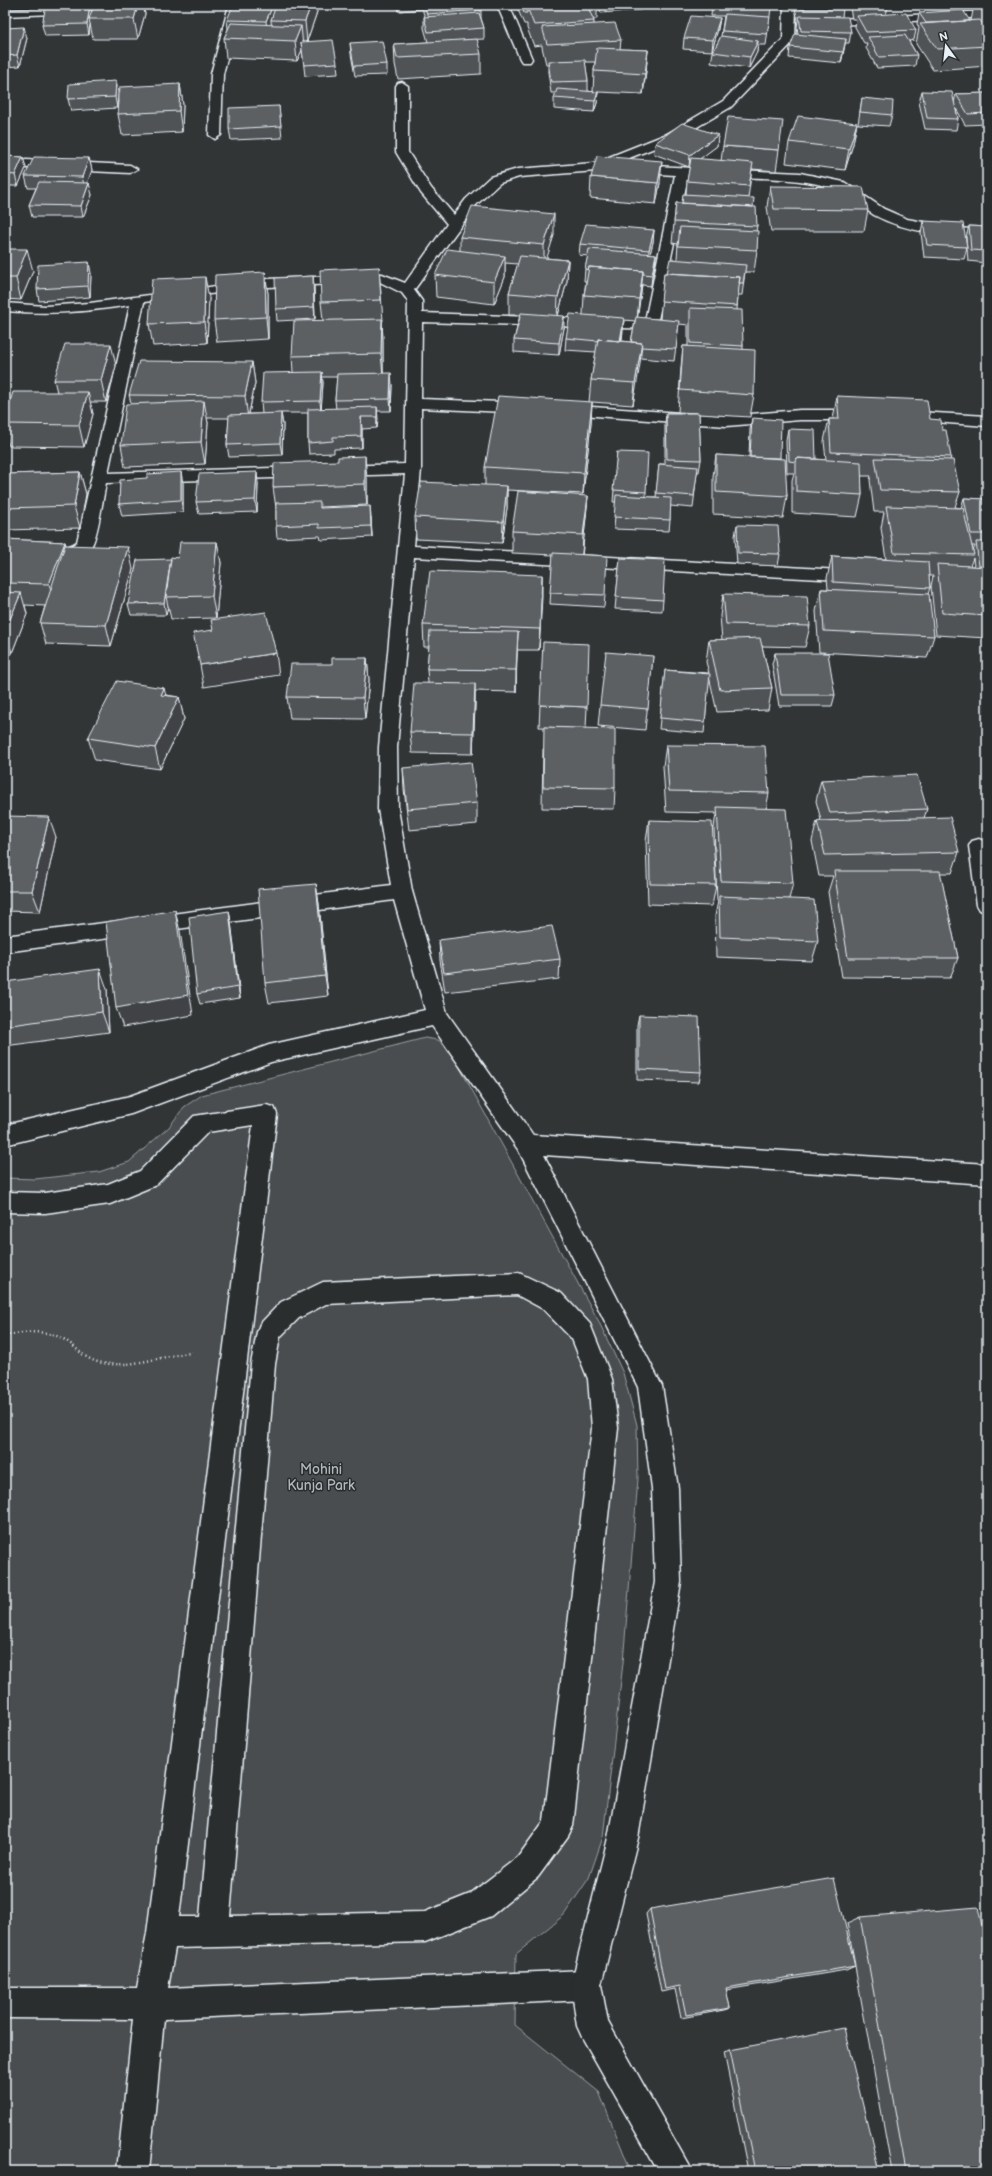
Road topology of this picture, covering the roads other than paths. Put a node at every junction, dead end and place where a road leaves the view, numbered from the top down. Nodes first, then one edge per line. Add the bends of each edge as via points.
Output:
1 (503, 5) edge
2 (790, 5) edge
3 (234, 8) edge
4 (248, 9) edge
5 (85, 11) edge
6 (5, 13) edge
7 (987, 14) edge
8 (789, 25) junction
9 (526, 59) dead end
10 (402, 86) dead end
11 (215, 135) dead end
12 (5, 163) edge
13 (596, 167) junction
14 (130, 169) dead end
15 (682, 171) junction
16 (454, 224) junction
17 (987, 234) edge
18 (407, 290) junction
19 (138, 298) junction
20 (5, 307) edge
21 (414, 317) junction
22 (413, 403) junction
23 (987, 421) edge
24 (412, 469) junction
25 (98, 478) junction
26 (5, 550) edge
27 (405, 551) junction
28 (987, 586) edge
29 (979, 846) dead end
30 (402, 891) junction
31 (987, 906) edge
32 (5, 944) edge
33 (437, 1016) junction
34 (5, 1135) edge
35 (527, 1144) junction
36 (987, 1174) edge
37 (5, 1202) edge
38 (214, 1931) junction
39 (162, 1933) junction
40 (586, 1985) junction
41 (5, 2003) edge
42 (150, 2004) junction
43 (133, 2171) edge
44 (676, 2171) edge

1 - 9 street
2 - 8 street
3 - 4 street
3 - 11 street via 217,74
5 - 6 street
7 - 8 street
8 - 13 street via 789,40 727,104 671,137
10 - 16 street via 402,152 426,190
12 - 14 street
13 - 15 street
13 - 16 street via 518,172 495,180 471,202
15 - 17 street via 800,177 839,185 879,212 903,222 956,232
15 - 21 street via 651,326
16 - 18 street
18 - 19 street via 382,278 268,283
18 - 21 street via 415,301
19 - 20 street via 45,310
19 - 25 street
21 - 22 street
22 - 23 street via 726,421 800,415 881,415
22 - 24 street
24 - 25 street
24 - 27 street
25 - 26 street via 85,544 76,552 58,554
27 - 28 street via 876,577
27 - 30 street via 388,747 388,809
29 - 31 street
30 - 32 street
30 - 33 street
33 - 34 street via 269,1054 131,1105
33 - 35 street
35 - 36 street
35 - 40 street via 650,1386 665,1488 668,1582 624,1838
37 - 39 street via 45,1203 110,1194 148,1178 202,1123 266,1114
38 - 38 street via 425,1927 480,1905 528,1867 558,1826 605,1428 600,1380 581,1332 552,1301 519,1284 323,1293 290,1310 269,1332 263,1364
38 - 39 street
39 - 42 street
40 - 42 street
40 - 44 street via 593,2026
41 - 42 street
42 - 43 street

